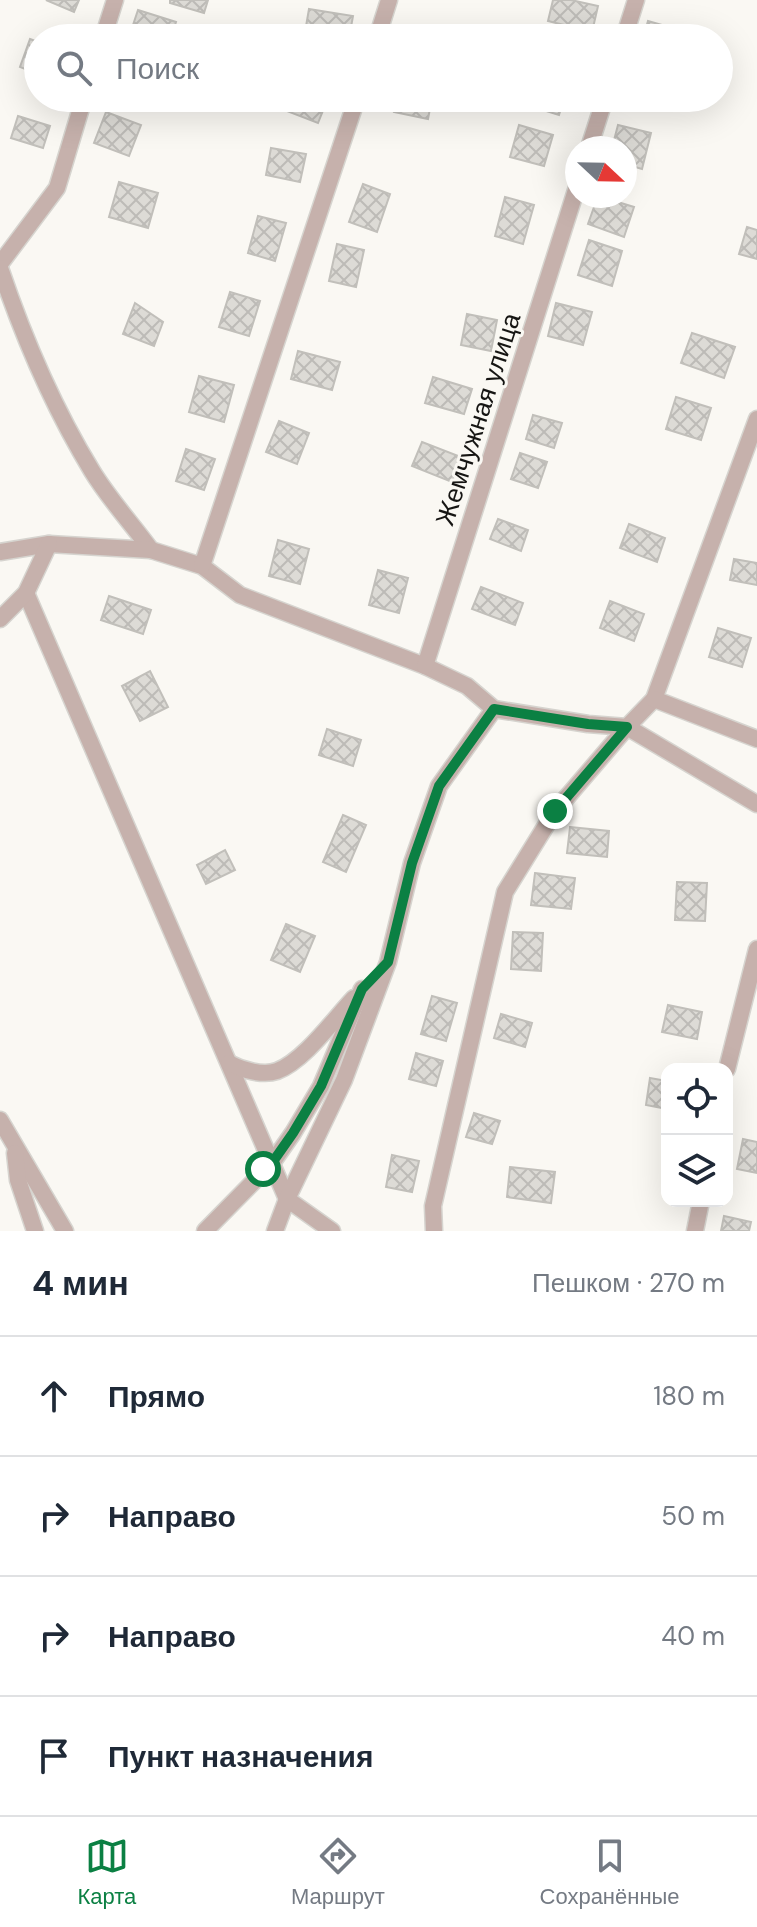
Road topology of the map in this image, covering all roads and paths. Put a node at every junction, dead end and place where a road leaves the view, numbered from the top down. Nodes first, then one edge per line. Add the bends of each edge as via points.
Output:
1 (115, 0) edge
2 (389, 0) edge
3 (636, 0) edge
4 (107, 24) edge
5 (381, 24) edge
6 (628, 24) edge
7 (80, 112) edge
8 (352, 112) edge
9 (601, 112) edge
10 (593, 136) edge
11 (570, 208) edge
12 (0, 266) edge
13 (757, 419) edge
14 (49, 544) junction
15 (151, 550) junction
16 (0, 552) edge
17 (202, 566) junction
18 (26, 593) junction
19 (0, 619) edge
20 (425, 666) junction
21 (654, 699) junction
22 (494, 709) junction
23 (627, 727) junction
24 (757, 739) edge
25 (756, 803) edge
26 (757, 949) edge
27 (388, 962) junction
28 (362, 989) junction
29 (229, 1063) junction
30 (728, 1063) edge
31 (0, 1120) edge
32 (14, 1147) junction
33 (272, 1163) junction
34 (287, 1199) junction
35 (700, 1207) edge
36 (35, 1231) edge
37 (65, 1231) edge
38 (205, 1231) edge
39 (275, 1231) edge
40 (332, 1231) edge
41 (434, 1231) edge
42 (695, 1231) edge

1 - 4 street
2 - 5 street
3 - 6 street
7 - 12 street via 57,188
8 - 17 street
9 - 10 street
11 - 20 street, Жемчужная улица
12 - 15 street via 22,334 55,405 93,473
13 - 21 street
14 - 15 street
14 - 16 street
14 - 18 street
15 - 17 street
17 - 20 street via 240,595
18 - 19 street
18 - 29 street
20 - 22 street via 467,686
21 - 23 street
21 - 24 street
22 - 23 street
22 - 27 street via 439,786 412,863
23 - 25 street
23 - 41 street via 555,811 505,892 433,1206
26 - 30 street
27 - 28 street
27 - 34 street via 344,1080
28 - 29 street via 294,1061 275,1073
28 - 33 street via 321,1086
29 - 33 street
31 - 32 street
32 - 36 street via 18,1180
32 - 37 street
33 - 34 street
33 - 38 street
34 - 39 street
34 - 40 street
35 - 42 street

